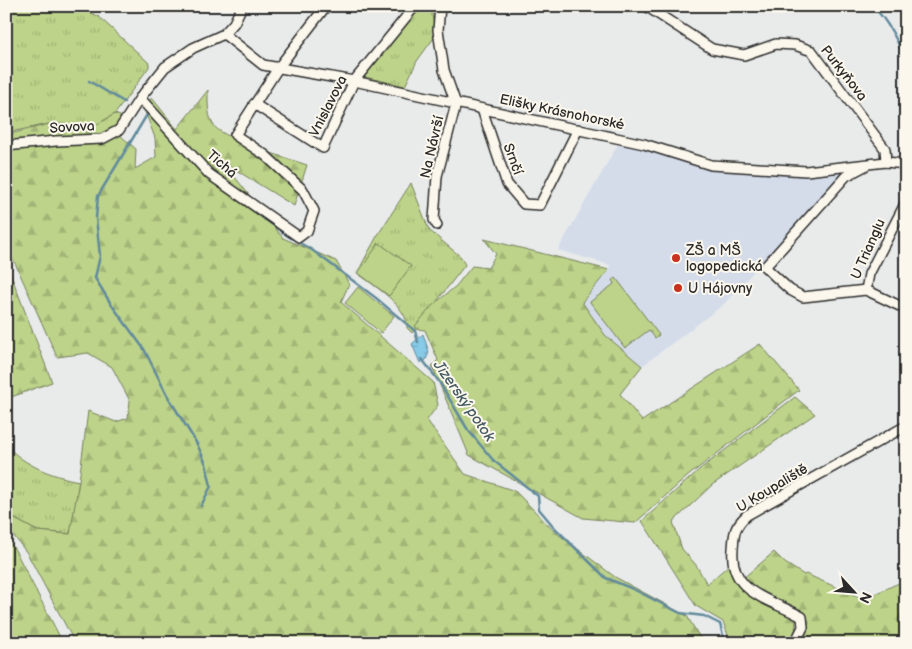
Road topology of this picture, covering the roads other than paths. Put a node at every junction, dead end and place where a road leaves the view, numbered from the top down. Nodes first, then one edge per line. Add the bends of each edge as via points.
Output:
1 (242, 6) edge
2 (326, 6) edge
3 (415, 6) edge
4 (440, 6) edge
5 (646, 6) edge
6 (224, 34) junction
7 (278, 68) junction
8 (354, 82) junction
9 (140, 98) junction
10 (254, 104) junction
11 (456, 104) junction
12 (482, 109) junction
13 (578, 129) junction
14 (6, 146) edge
15 (886, 162) junction
16 (869, 164) junction
17 (906, 164) edge
18 (906, 202) edge
19 (437, 225) dead end
20 (866, 290) junction
21 (906, 309) edge
22 (906, 426) edge
23 (795, 643) edge

1 - 6 street
2 - 7 street
3 - 8 street, Vnislavova
4 - 11 street via 438,30 444,70
5 - 15 street, Purkyňova via 712,49 744,55 776,44 795,45 812,51 885,149
6 - 7 street, Elišky Krásnohorské via 262,65
6 - 9 street, Sovova via 192,48 165,67
7 - 8 street, Elišky Krásnohorské
7 - 10 street
8 - 10 street, Vnislavova via 322,148
8 - 11 street, Elišky Krásnohorské
9 - 10 street, Tichá via 210,174 299,237 307,231 314,211 303,190 265,155 234,136
9 - 14 street, Sovova via 119,130 102,140
11 - 12 street, Elišky Krásnohorské
11 - 19 street, Na Návrší via 437,176 434,220
12 - 13 street, Elišky Krásnohorské
12 - 13 street, Srnčí via 507,184 524,204 540,205
13 - 16 street, Elišky Krásnohorské via 644,144 711,165 806,171
15 - 16 street, Elišky Krásnohorské
15 - 17 street, Elišky Krásnohorské
16 - 20 street, U Trianglu via 846,176 766,267 790,290 803,297
18 - 20 street, U Trianglu via 869,274
20 - 21 street
22 - 23 street, U Koupaliště via 748,515 734,532 733,554 740,582 748,590 802,617 803,627

